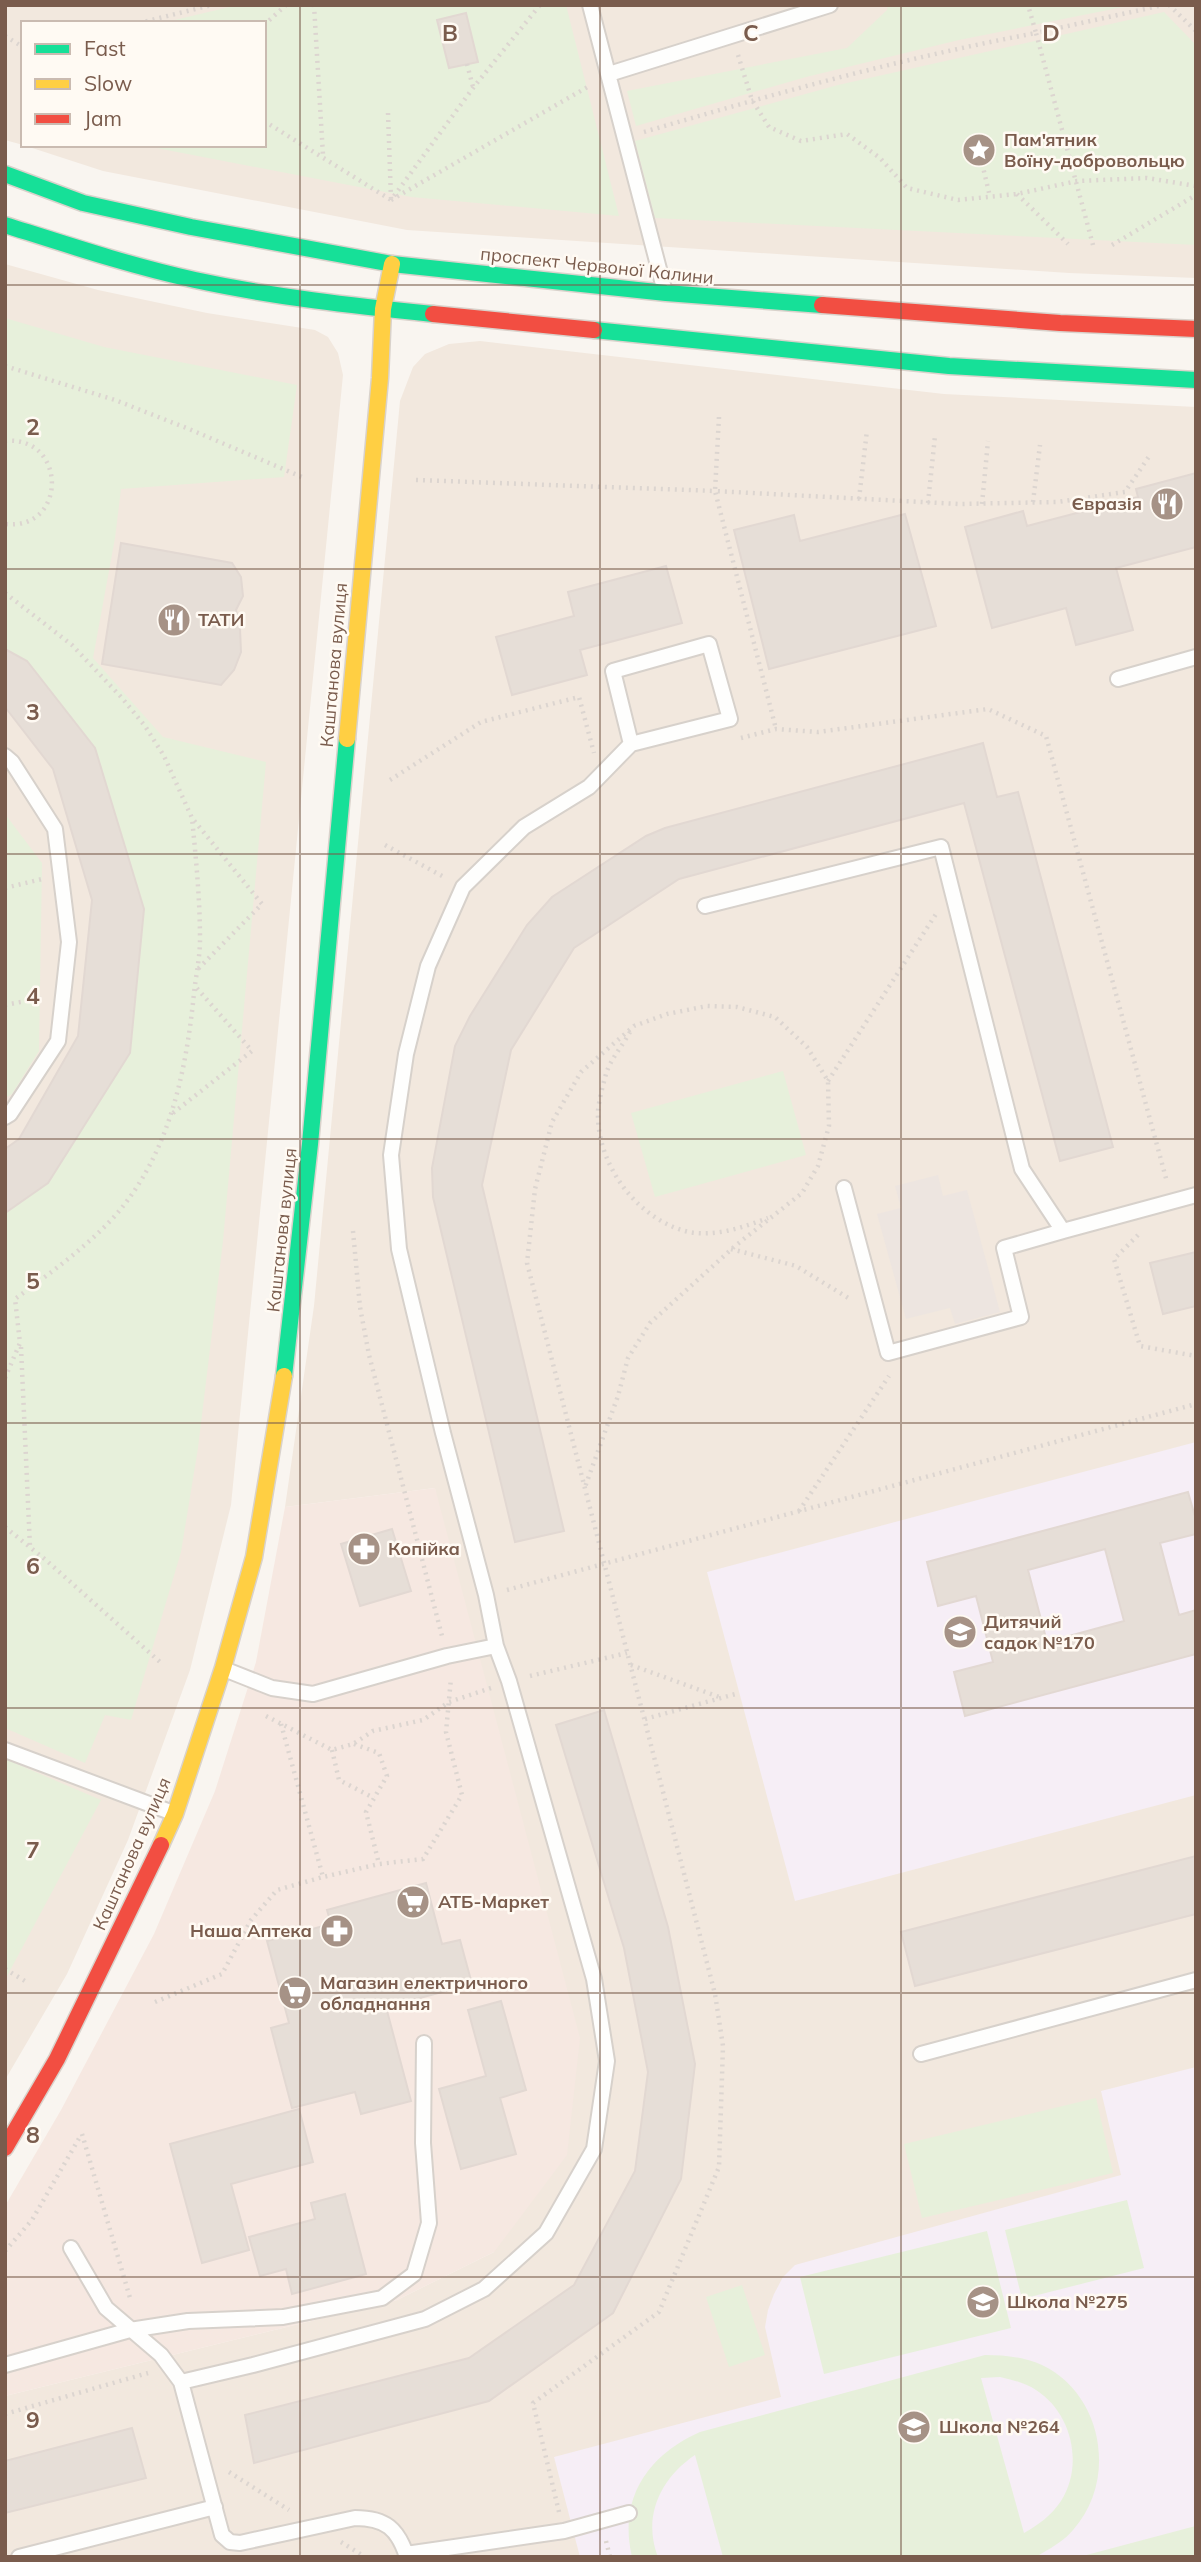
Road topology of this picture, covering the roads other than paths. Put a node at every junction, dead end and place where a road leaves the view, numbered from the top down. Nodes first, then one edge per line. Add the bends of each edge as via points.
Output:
1 (590, 5) edge
2 (830, 5) edge
3 (609, 74) junction
4 (5, 174) edge
5 (5, 225) edge
6 (392, 264) junction
7 (666, 293) junction
8 (383, 309) junction
9 (1196, 328) edge
10 (1196, 380) edge
11 (1196, 657) edge
12 (1118, 678) dead end
13 (631, 744) junction
14 (5, 757) edge
15 (705, 906) dead end
16 (5, 1117) edge
17 (844, 1188) dead end
18 (1196, 1195) edge
19 (1063, 1231) junction
20 (496, 1646) junction
21 (223, 1668) junction
22 (5, 1750) edge
23 (175, 1814) junction
24 (1196, 1980) edge
25 (424, 2043) dead end
26 (921, 2054) dead end
27 (5, 2148) edge
28 (71, 2248) dead end
29 (130, 2330) junction
30 (5, 2365) edge
31 (181, 2382) junction
32 (215, 2507) junction
33 (629, 2514) dead end
34 (407, 2556) edge
35 (19, 2557) edge

1 - 3 lane
2 - 3 lane
3 - 7 lane
4 - 6 main road, проспект Червоної Калини via 83,203
5 - 8 main road via 195,280
6 - 7 main road, проспект Червоної Калини
6 - 8 main road, Каштанова вулиця
7 - 9 main road, проспект Червоної Калини via 1060,323
8 - 10 main road via 949,366
8 - 21 main road, Каштанова вулиця via 289,1347 254,1557
11 - 12 lane
13 - 13 lane via 613,671 709,644 730,719
13 - 20 lane via 589,787 524,827 463,887 428,966 406,1054 391,1155 399,1249
14 - 16 lane via 55,830 69,942 58,1041
15 - 19 lane via 941,847 1022,1169
17 - 19 lane via 888,1353 1021,1317 1004,1248
18 - 19 lane
20 - 21 lane via 313,1694 272,1688
20 - 31 lane via 594,1979 607,2060 594,2149 546,2233 484,2289 425,2319
21 - 23 main road, Каштанова вулиця
22 - 23 lane
23 - 27 main road, Каштанова вулиця via 57,2059
24 - 26 lane
25 - 29 lane via 423,2143 429,2223 414,2274 382,2298 283,2317 188,2321
28 - 29 lane via 106,2308
29 - 30 lane
29 - 31 lane via 161,2355
31 - 32 lane
32 - 34 lane via 222,2535 230,2542 372,2518 399,2536
32 - 35 lane
33 - 34 lane via 564,2531

